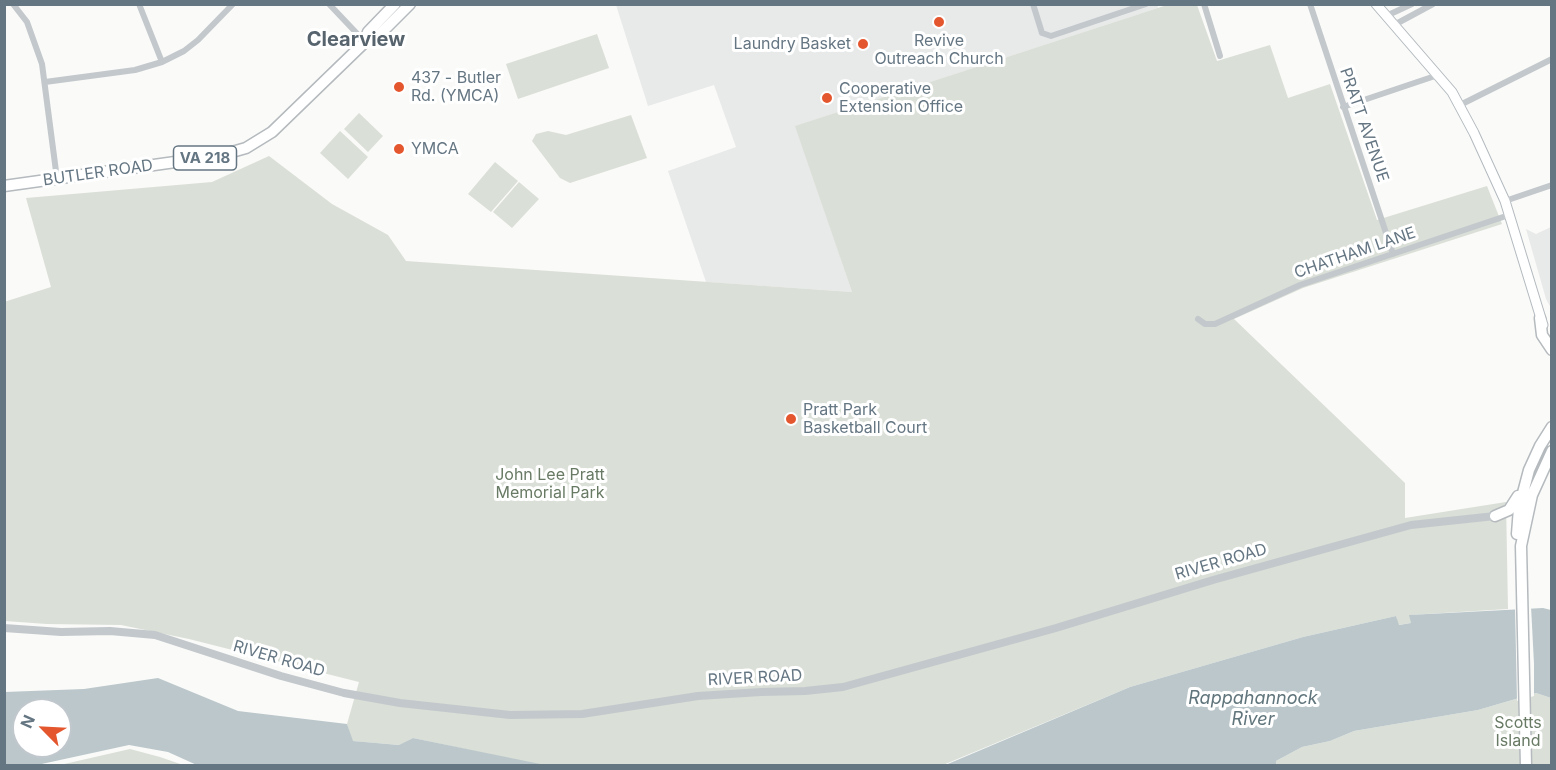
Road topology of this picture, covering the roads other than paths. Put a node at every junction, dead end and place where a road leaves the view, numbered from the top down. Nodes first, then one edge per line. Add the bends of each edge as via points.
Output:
1 (13, 4) edge
2 (139, 4) edge
3 (233, 4) edge
4 (329, 4) edge
5 (396, 4) edge
6 (410, 4) edge
7 (1033, 4) edge
8 (1146, 4) edge
9 (1204, 4) edge
10 (1310, 4) edge
11 (1376, 4) edge
12 (1412, 4) edge
13 (1434, 4) edge
14 (1386, 16) junction
15 (1394, 25) junction
16 (365, 42) junction
17 (1220, 56) dead end
18 (1551, 59) edge
19 (162, 62) junction
20 (1438, 75) junction
21 (45, 82) junction
22 (1460, 105) junction
23 (1344, 108) junction
24 (57, 179) junction
25 (1551, 185) edge
26 (4, 186) edge
27 (1505, 201) junction
28 (1509, 215) junction
29 (1393, 254) junction
30 (1540, 318) junction
31 (1198, 319) dead end
32 (1551, 341) edge
33 (1551, 350) edge
34 (1551, 427) edge
35 (1551, 451) edge
36 (1527, 477) junction
37 (1495, 516) junction
38 (1517, 531) junction
39 (1521, 546) junction
40 (4, 628) edge
41 (1526, 765) edge

1 - 21 street via 32,34
2 - 19 street
3 - 19 street via 198,40
4 - 16 street
5 - 16 main road, BUTLER ROAD / VA 218 via 369,32
6 - 16 main road, BUTLER ROAD / VA 218 via 376,38
7 - 8 street via 1042,33 1050,36
9 - 17 street
10 - 23 street, PRATT AVENUE
11 - 14 main road
12 - 14 street
13 - 15 street
14 - 15 main road
15 - 20 main road
16 - 24 main road, BUTLER ROAD / VA 218 via 279,127 246,148 218,156
18 - 22 street
19 - 21 street via 135,70
20 - 22 main road
20 - 23 street
21 - 24 street
22 - 27 main road
23 - 29 street, PRATT AVENUE
24 - 26 main road, BUTLER ROAD / VA 218
25 - 27 street
27 - 28 main road
28 - 29 street, CHATHAM LANE
28 - 30 main road
29 - 31 street, CHATHAM LANE via 1300,285 1212,325
30 - 32 main road
30 - 33 main road via 1542,335
34 - 36 main road
35 - 39 main road via 1529,504
36 - 37 main road via 1512,508
36 - 38 main road
37 - 38 main road via 1508,521
37 - 40 street, RIVER ROAD via 1411,525 843,687 698,696 582,714 510,715 400,703 281,676 155,635
38 - 39 main road
39 - 41 main road

